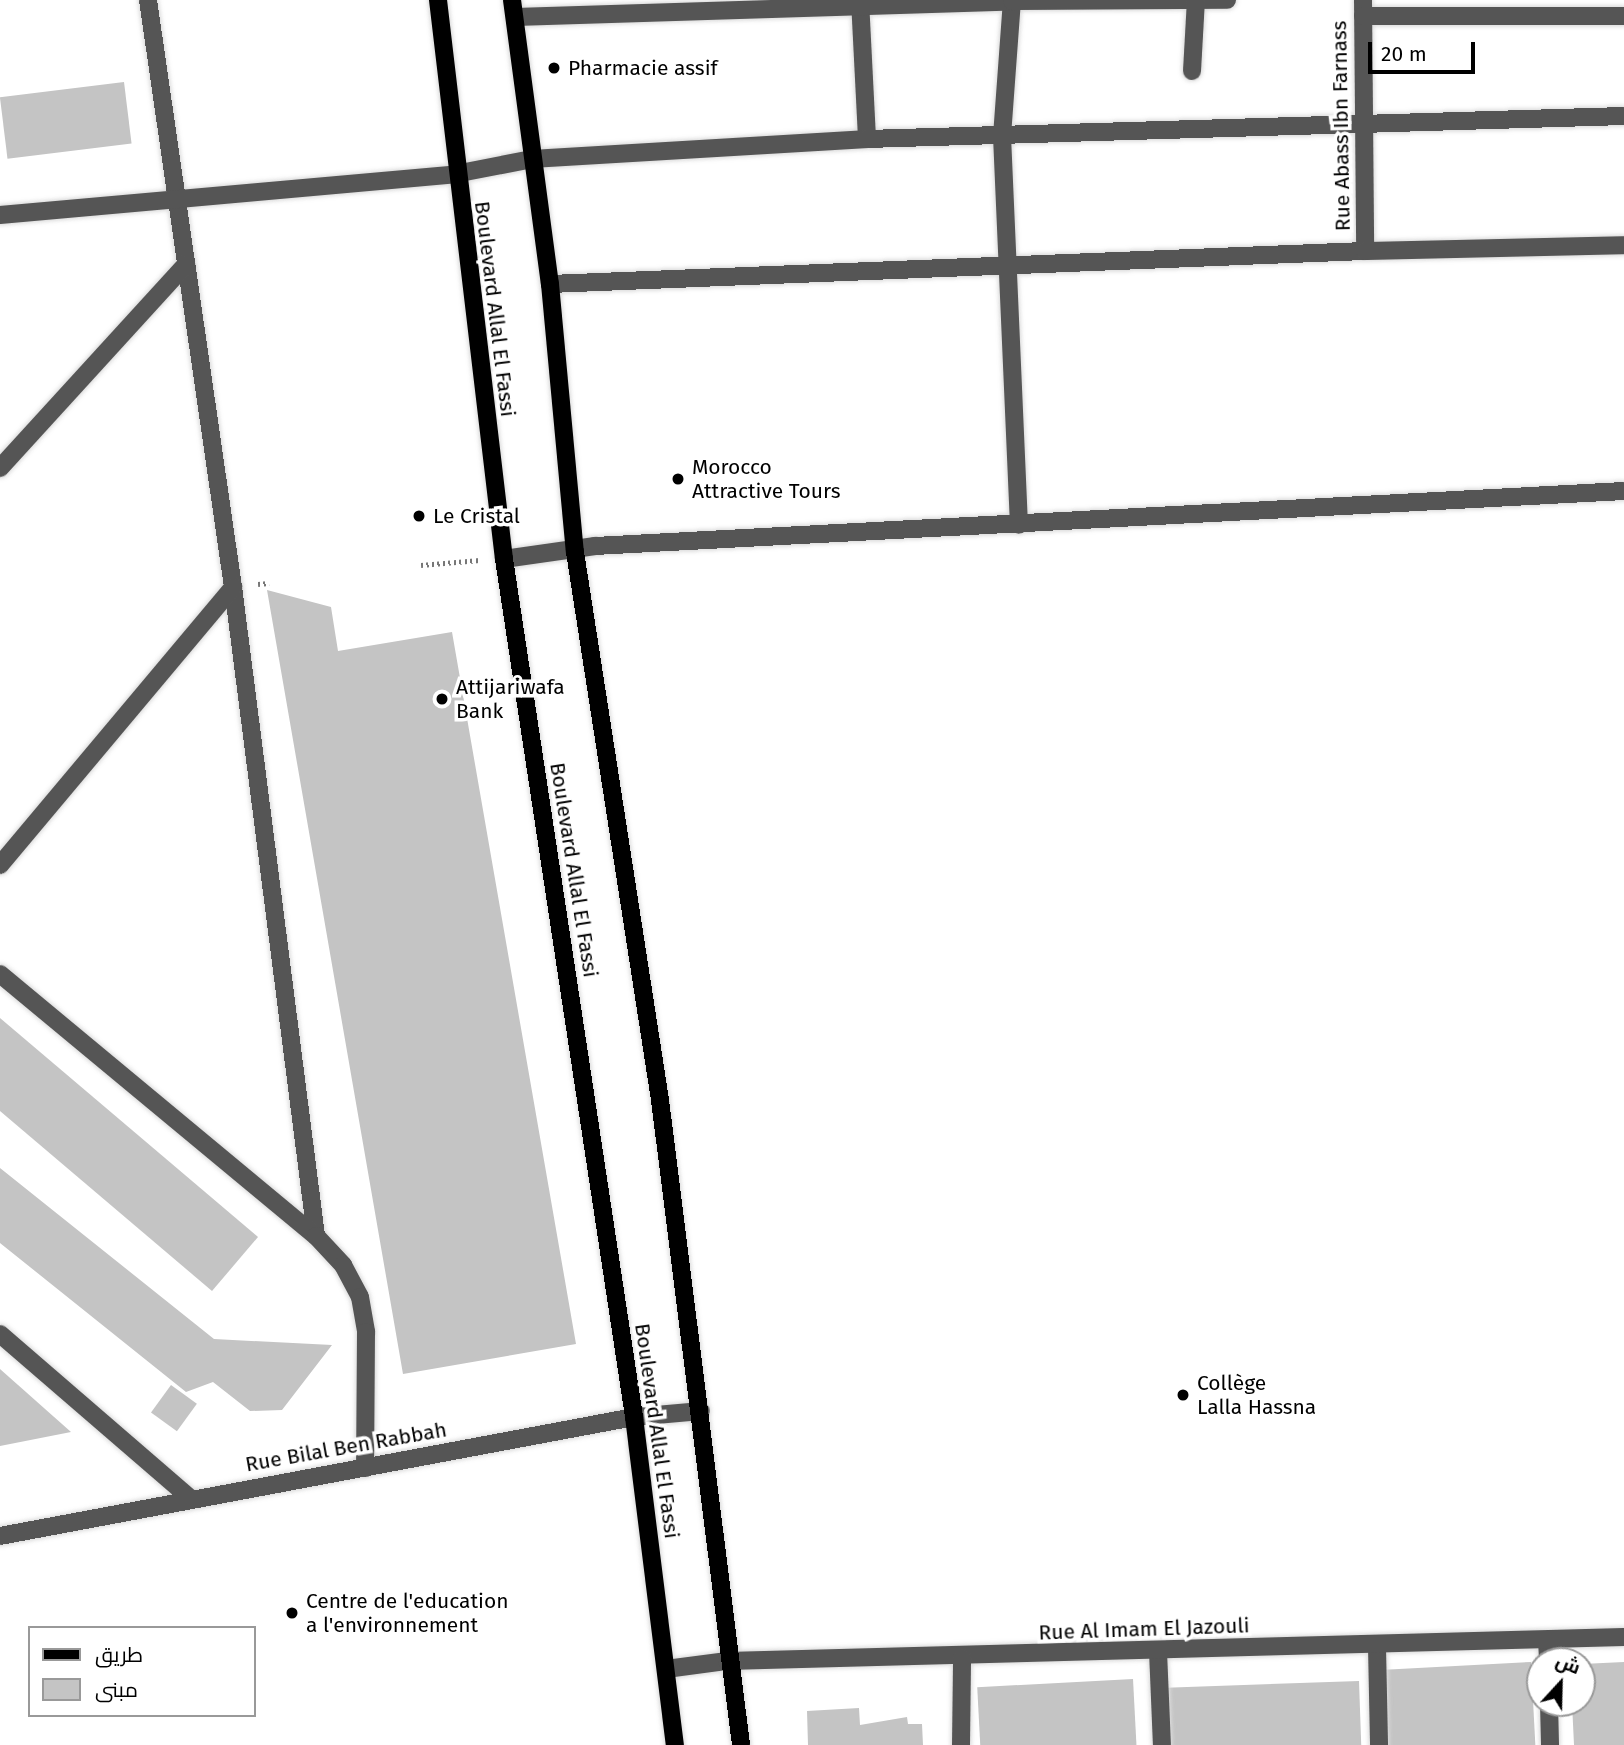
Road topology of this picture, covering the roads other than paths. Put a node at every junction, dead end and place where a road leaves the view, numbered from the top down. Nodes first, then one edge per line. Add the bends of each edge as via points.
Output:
1 (148, 0) edge
2 (438, 0) edge
3 (1012, 0) edge
4 (1227, 0) edge
5 (1196, 1) edge
6 (861, 3) edge
7 (1363, 8) edge
8 (513, 9) edge
9 (1624, 16) edge
10 (1192, 71) dead end
11 (1624, 116) edge
12 (1367, 120) junction
13 (1002, 136) junction
14 (867, 139) junction
15 (532, 159) junction
16 (455, 174) junction
17 (177, 198) junction
18 (0, 215) edge
19 (1624, 245) edge
20 (1365, 251) junction
21 (186, 264) junction
22 (1010, 264) junction
23 (550, 284) junction
24 (4, 455) edge
25 (1624, 491) edge
26 (1019, 525) junction
27 (575, 551) junction
28 (504, 559) junction
29 (233, 587) junction
30 (0, 865) edge
31 (0, 974) edge
32 (316, 1236) junction
33 (0, 1334) edge
34 (701, 1411) junction
35 (634, 1417) junction
36 (365, 1468) junction
37 (189, 1497) junction
38 (0, 1536) edge
39 (1624, 1637) edge
40 (1547, 1640) junction
41 (1377, 1647) junction
42 (1547, 1647) edge
43 (1158, 1651) junction
44 (962, 1658) junction
45 (727, 1661) junction
46 (666, 1669) junction
47 (1549, 1717) edge
48 (675, 1745) edge
49 (741, 1745) edge
50 (961, 1745) edge
51 (1162, 1745) edge
52 (1379, 1745) edge
53 (1550, 1745) edge

1 - 17 street
2 - 16 main road, Boulevard Allal El Fassi
3 - 5 street
3 - 6 street
3 - 13 street
4 - 5 street
5 - 10 street
6 - 8 street
6 - 14 street
7 - 9 street
7 - 12 street, Rue Abass Ibn Farnass
8 - 15 main road, Boulevard Allal El Fassi
11 - 12 street
12 - 13 street
12 - 20 street, Rue Abass Ibn Farnass
13 - 14 street
13 - 22 street
14 - 15 street
15 - 16 street
15 - 23 main road, Boulevard Allal El Fassi
16 - 17 street
16 - 28 main road, Boulevard Allal El Fassi
17 - 18 street
17 - 21 street
19 - 20 street
20 - 22 street
21 - 24 street
21 - 29 street
22 - 23 street
22 - 26 street
23 - 27 main road, Boulevard Allal El Fassi
25 - 26 street
26 - 27 street via 595,546
27 - 28 street
27 - 34 main road, Boulevard Allal El Fassi via 660,1100
28 - 35 main road, Boulevard Allal El Fassi
29 - 30 street
29 - 32 street
31 - 32 street
32 - 36 street via 344,1265 360,1297 369,1370
33 - 37 street
34 - 35 street, Rue Bilal Ben Rabbah
34 - 45 main road, Boulevard Allal El Fassi
35 - 36 street, Rue Bilal Ben Rabbah
35 - 46 main road, Boulevard Allal El Fassi
36 - 37 street, Rue Bilal Ben Rabbah
37 - 38 street, Rue Bilal Ben Rabbah
39 - 40 street, Rue Al Imam El Jazouli
40 - 41 street, Rue Al Imam El Jazouli
40 - 42 street
41 - 43 street, Rue Al Imam El Jazouli
41 - 52 street
43 - 44 street, Rue Al Imam El Jazouli
43 - 51 street
44 - 45 street, Rue Al Imam El Jazouli
44 - 50 street
45 - 46 street, Rue Al Imam El Jazouli
45 - 49 main road, Boulevard Allal El Fassi
46 - 48 main road, Boulevard Allal El Fassi
47 - 53 street

